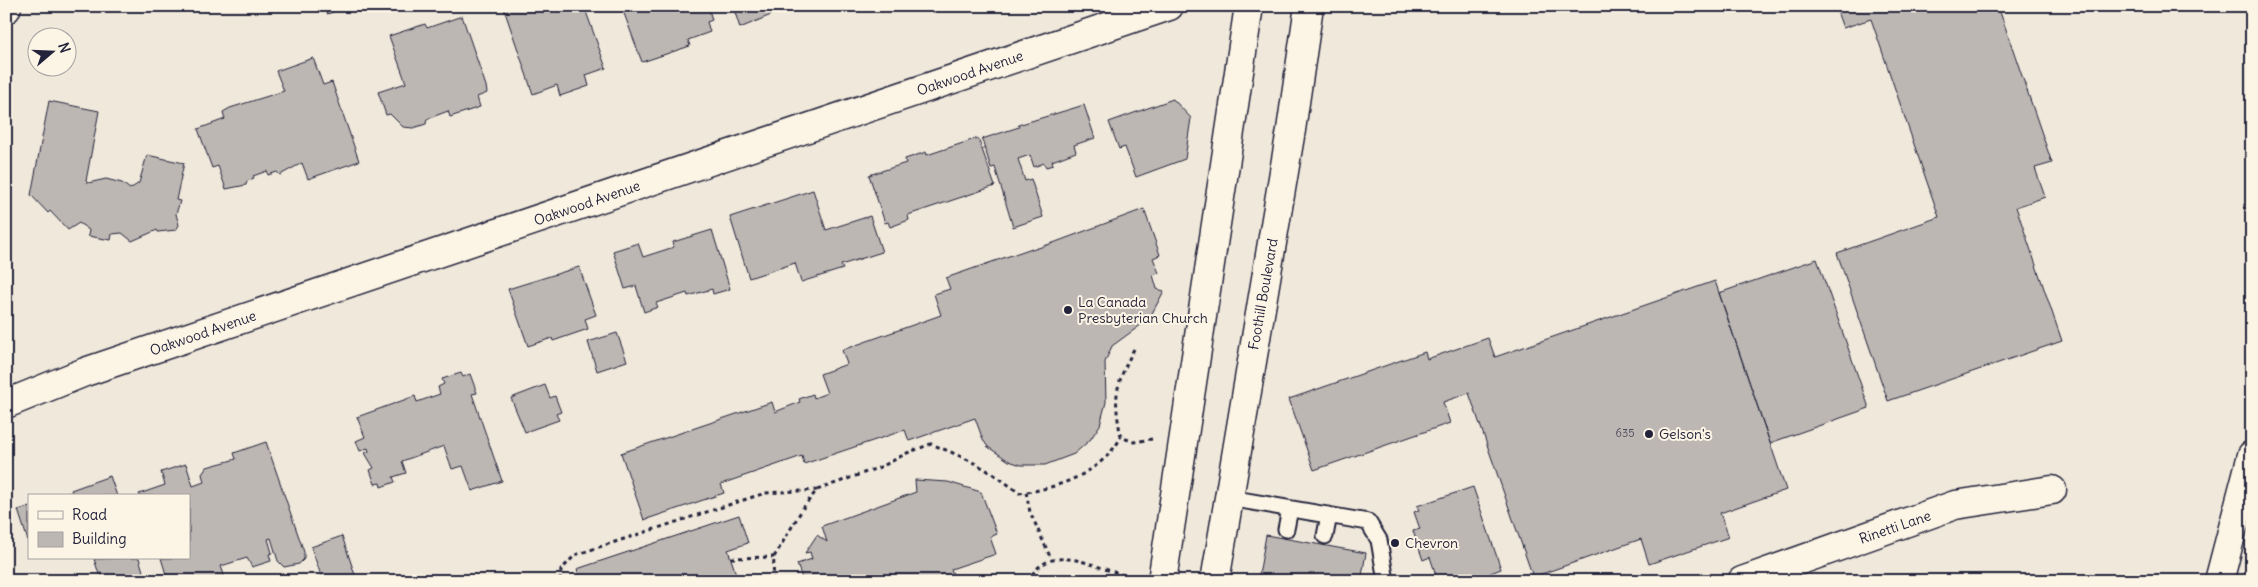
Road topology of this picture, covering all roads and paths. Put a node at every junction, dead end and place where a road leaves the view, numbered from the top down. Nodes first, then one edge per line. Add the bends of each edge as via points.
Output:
1 (1169, 6) edge
2 (1249, 6) edge
3 (1310, 6) edge
4 (1134, 349) dead end
5 (6, 404) edge
6 (1121, 437) junction
7 (1153, 439) dead end
8 (2252, 455) edge
9 (817, 490) junction
10 (2052, 490) dead end
11 (1026, 492) junction
12 (1229, 498) junction
13 (1290, 509) junction
14 (1329, 515) junction
15 (1286, 529) dead end
16 (1325, 536) dead end
17 (774, 557) junction
18 (731, 558) dead end
19 (1052, 562) junction
20 (1788, 573) edge
21 (1130, 576) dead end
22 (560, 581) edge
23 (773, 581) edge
24 (1027, 581) edge
25 (1162, 581) edge
26 (1215, 581) edge
27 (1386, 581) edge
28 (1742, 581) edge
29 (2219, 581) edge

1 - 5 main road, Oakwood Avenue via 95,369
2 - 25 main road
3 - 12 main road, Foothill Boulevard
4 - 6 path via 1119,379 1116,409
6 - 7 path via 1134,442
6 - 11 path via 1102,461 1080,476 1043,491
8 - 29 main road
9 - 11 path via 931,444 972,460 1019,493
9 - 17 path
9 - 22 path via 765,493 576,555 562,570
10 - 20 main road, Rinetti Lane via 1955,506
11 - 19 path via 1030,512
12 - 13 lane
12 - 26 main road, Foothill Boulevard
13 - 14 lane
13 - 15 lane
14 - 16 lane
14 - 27 lane via 1368,522 1379,540
17 - 18 path
17 - 23 path
19 - 21 path via 1064,558
19 - 24 path via 1041,565
20 - 28 main road, Rinetti Lane

